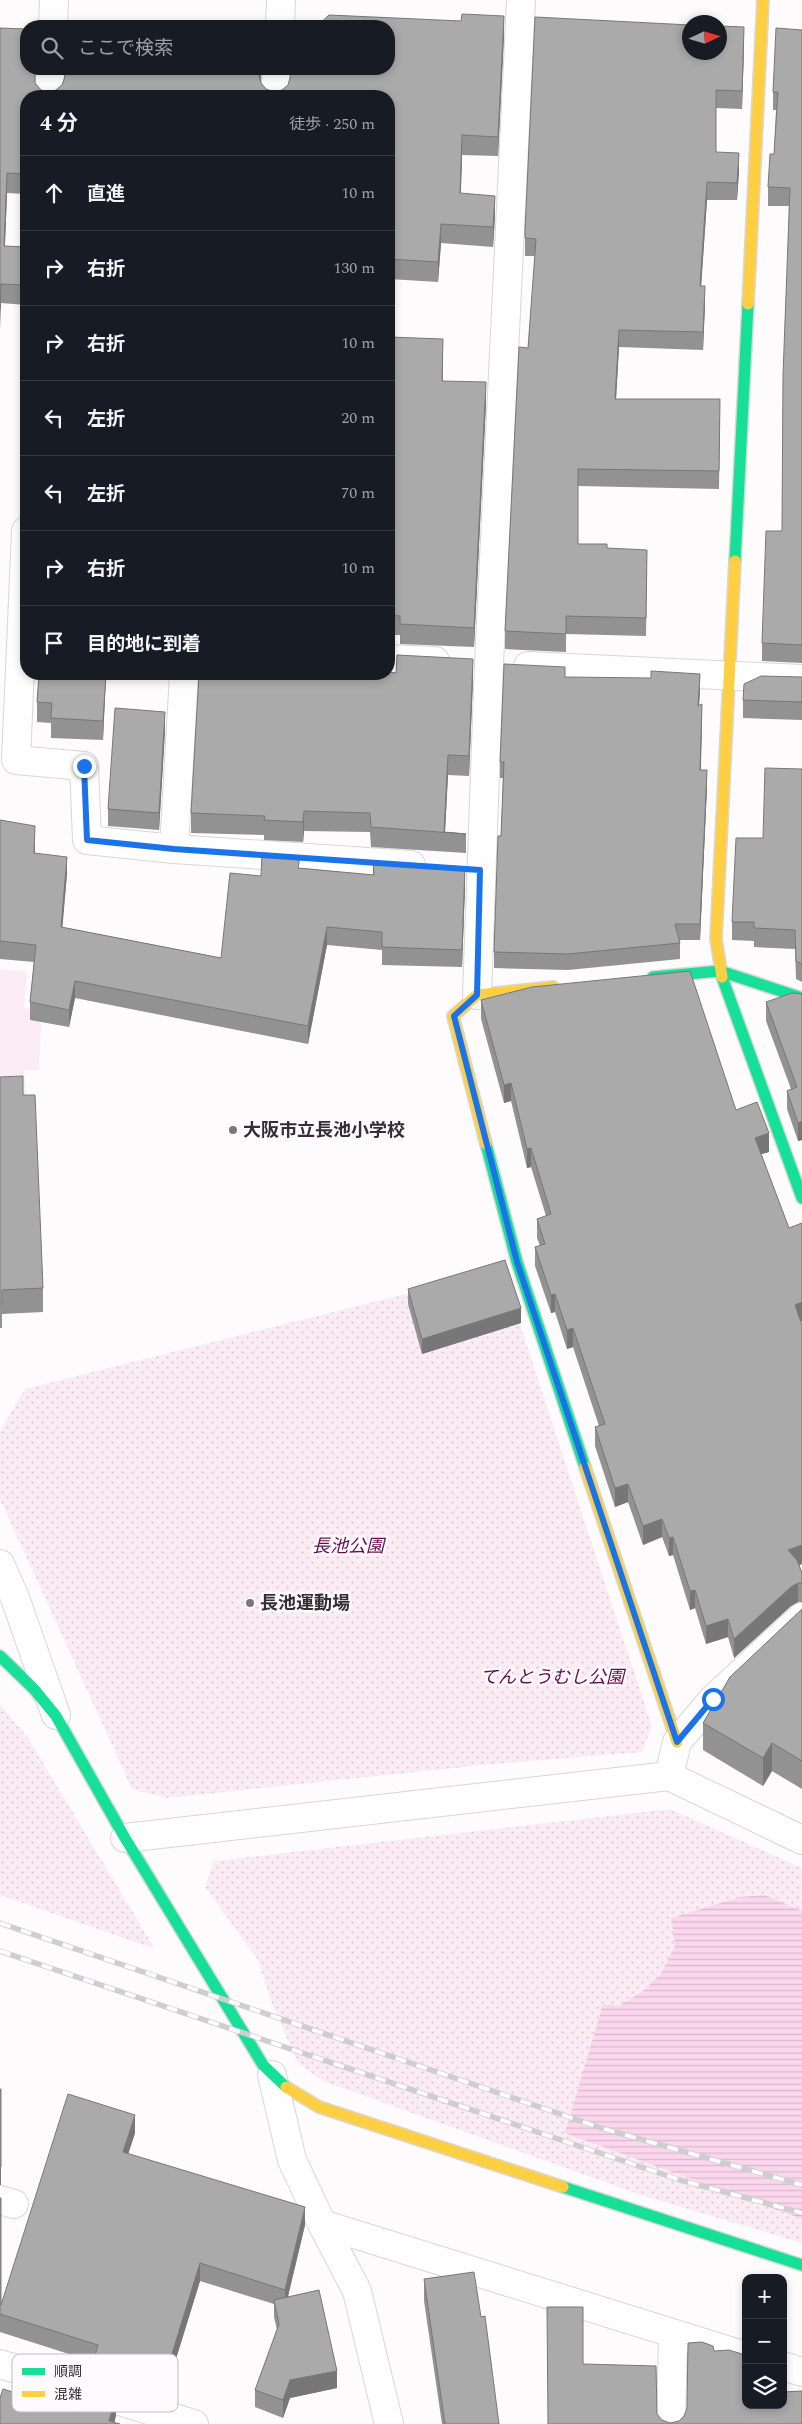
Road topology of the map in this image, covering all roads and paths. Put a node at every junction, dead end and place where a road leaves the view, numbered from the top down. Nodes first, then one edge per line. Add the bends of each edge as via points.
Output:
1 (54, 0) edge
2 (282, 0) edge
3 (521, 0) edge
4 (763, 0) edge
5 (53, 20) edge
6 (280, 20) edge
7 (50, 75) edge
8 (277, 75) edge
9 (49, 90) edge
10 (275, 90) edge
11 (20, 596) edge
12 (16, 639) edge
13 (395, 659) edge
14 (489, 664) junction
15 (730, 676) junction
16 (802, 679) edge
17 (184, 680) edge
18 (174, 849) junction
19 (460, 869) junction
20 (720, 970) junction
21 (642, 978) edge
22 (564, 986) edge
23 (477, 995) junction
24 (802, 998) edge
25 (802, 1198) edge
26 (0, 1564) edge
27 (802, 1618) edge
28 (0, 1656) edge
29 (56, 1716) junction
30 (677, 1742) junction
31 (669, 1776) junction
32 (125, 1838) junction
33 (802, 1840) edge
34 (272, 2075) junction
35 (322, 2224) junction
36 (802, 2265) edge
37 (674, 2335) junction
38 (742, 2355) edge
39 (0, 2364) edge
40 (787, 2367) edge
41 (12, 2368) edge
42 (802, 2372) edge
43 (155, 2412) edge
44 (194, 2424) edge
45 (389, 2424) edge
46 (671, 2424) edge

1 - 5 street
2 - 6 street
3 - 14 street
4 - 15 street
7 - 9 street
8 - 10 street
11 - 12 street
12 - 18 street via 16,760 84,766 87,840
13 - 14 street
14 - 15 street
14 - 19 street
15 - 16 street
15 - 20 street via 716,939
17 - 18 street
18 - 19 street
19 - 23 street
20 - 21 street
20 - 24 street
20 - 25 street
22 - 23 street
23 - 30 street via 454,1016 517,1262
26 - 29 street
27 - 30 street via 713,1699
28 - 29 street
29 - 32 street
30 - 31 street
31 - 32 street
31 - 33 street
32 - 34 street
34 - 35 street via 292,2160
34 - 36 street via 319,2107
35 - 37 street
35 - 45 street via 357,2291
37 - 38 street
37 - 46 street
39 - 41 street
40 - 42 street
43 - 44 street

